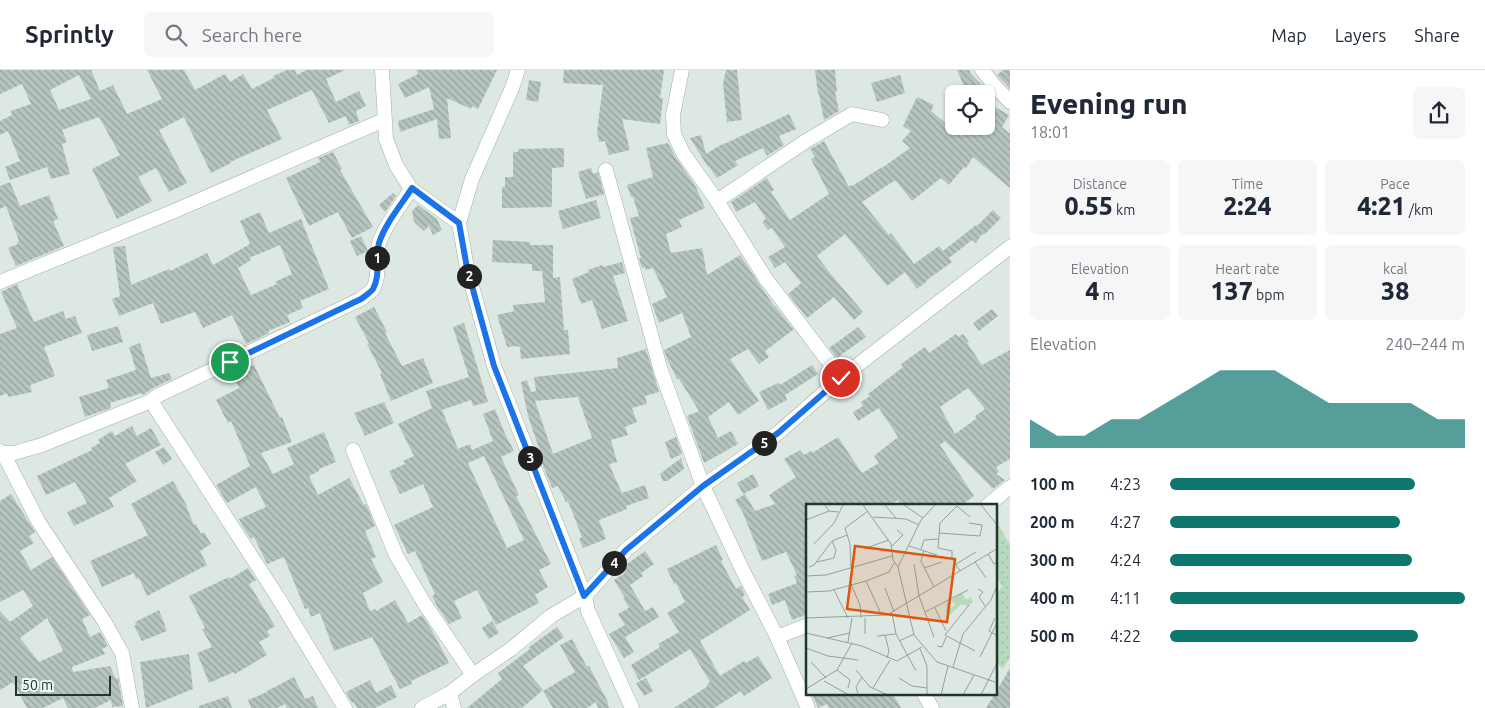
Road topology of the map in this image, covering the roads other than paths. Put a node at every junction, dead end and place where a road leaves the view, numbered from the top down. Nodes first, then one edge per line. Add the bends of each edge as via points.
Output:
1 (382, 70) edge
2 (518, 70) edge
3 (682, 70) edge
4 (982, 70) edge
5 (1010, 102) edge
6 (384, 120) junction
7 (882, 120) dead end
8 (606, 170) dead end
9 (412, 188) junction
10 (717, 201) junction
11 (459, 223) junction
12 (1010, 247) edge
13 (0, 282) edge
14 (841, 378) junction
15 (151, 401) junction
16 (353, 450) dead end
17 (1, 452) edge
18 (703, 486) junction
19 (1010, 487) edge
20 (989, 504) edge
21 (584, 596) junction
22 (806, 627) edge
23 (777, 636) junction
24 (473, 675) junction
25 (450, 693) junction
26 (925, 696) edge
27 (132, 708) edge
28 (345, 708) edge
29 (422, 708) edge
30 (454, 708) edge
31 (632, 708) edge
32 (808, 708) edge
33 (932, 708) edge

1 - 6 street
2 - 11 street via 472,179
3 - 10 street via 673,116 674,134 683,153
4 - 5 street
6 - 9 street via 386,139 396,165
6 - 13 street
7 - 10 street via 852,114
8 - 18 street via 661,371
9 - 11 street
9 - 15 street via 380,242 378,274 367,295
10 - 14 street via 766,278
11 - 21 street via 467,268 494,366
12 - 14 street
14 - 18 street via 778,433
15 - 17 street via 42,445 14,453
15 - 28 street
16 - 24 street via 396,555
17 - 27 street via 38,521 122,653
18 - 21 street via 626,550
18 - 23 street
19 - 20 street
21 - 24 street via 551,616
21 - 31 street via 588,612
22 - 23 street
23 - 32 street
24 - 25 street
25 - 29 street
25 - 30 street
26 - 33 street

